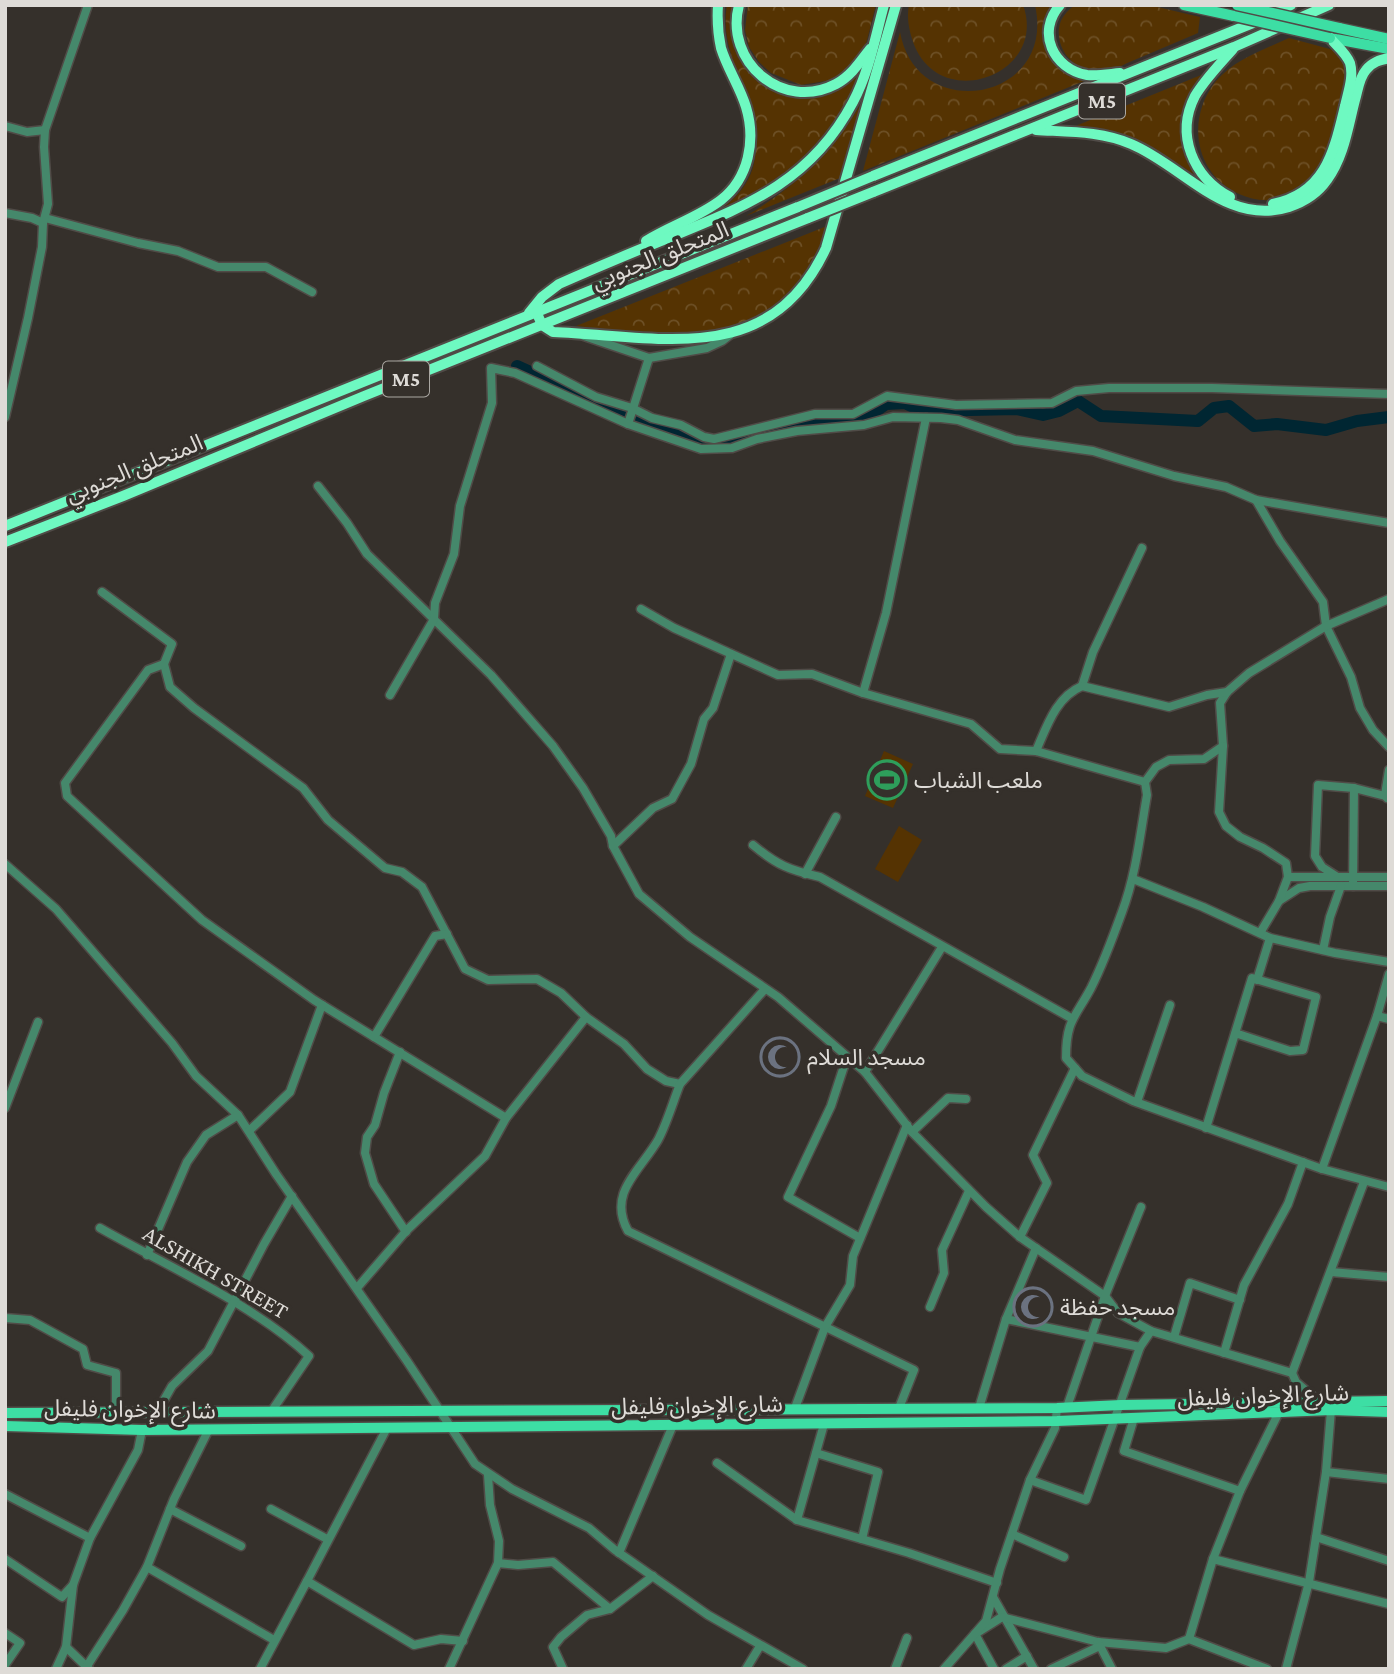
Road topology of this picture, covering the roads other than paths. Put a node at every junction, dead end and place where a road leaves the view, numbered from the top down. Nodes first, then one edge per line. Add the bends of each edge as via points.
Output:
1 (88, 5) edge
2 (718, 5) edge
3 (739, 5) edge
4 (884, 5) edge
5 (896, 5) edge
6 (1060, 5) edge
7 (1184, 5) edge
8 (1276, 5) edge
9 (1291, 5) edge
10 (1329, 5) edge
11 (1236, 10) edge
12 (1253, 23) junction
13 (1330, 38) junction
14 (1389, 39) edge
15 (873, 44) junction
16 (1234, 47) junction
17 (1389, 49) edge
18 (1389, 58) edge
19 (1130, 74) junction
20 (5, 126) edge
21 (46, 130) junction
22 (1030, 130) junction
23 (1222, 197) junction
24 (5, 213) edge
25 (44, 221) junction
26 (627, 254) junction
27 (312, 292) dead end
28 (532, 312) junction
29 (542, 325) junction
30 (579, 333) junction
31 (731, 334) junction
32 (649, 358) junction
33 (537, 366) dead end
34 (1389, 394) edge
35 (956, 405) junction
36 (632, 408) junction
37 (5, 417) edge
38 (926, 418) junction
39 (958, 420) junction
40 (628, 424) junction
41 (318, 486) dead end
42 (1256, 500) junction
43 (1389, 523) edge
44 (5, 526) edge
45 (5, 542) edge
46 (1142, 548) dead end
47 (102, 592) dead end
48 (1389, 598) edge
49 (641, 609) dead end
50 (434, 620) junction
51 (1326, 626) junction
52 (732, 654) junction
53 (164, 664) junction
54 (1082, 686) junction
55 (1227, 692) junction
56 (863, 694) junction
57 (390, 695) dead end
58 (1223, 746) junction
59 (1389, 747) edge
60 (1036, 751) junction
61 (1389, 770) edge
62 (1145, 782) junction
63 (1354, 788) junction
64 (1387, 797) edge
65 (836, 817) dead end
66 (752, 845) dead end
67 (613, 846) junction
68 (5, 864) edge
69 (804, 873) junction
70 (1336, 876) junction
71 (1288, 877) junction
72 (1389, 877) edge
73 (1133, 879) junction
74 (1353, 881) junction
75 (1341, 886) junction
76 (1389, 886) edge
77 (1279, 901) junction
78 (1261, 933) junction
79 (447, 934) junction
80 (1270, 938) junction
81 (942, 947) junction
82 (1323, 950) junction
83 (1389, 962) edge
84 (1389, 974) edge
85 (1257, 980) junction
86 (765, 989) junction
87 (323, 1005) junction
88 (1170, 1005) dead end
89 (1377, 1016) junction
90 (586, 1017) junction
91 (1072, 1018) junction
92 (1389, 1019) edge
93 (38, 1022) dead end
94 (1235, 1032) junction
95 (374, 1037) junction
96 (400, 1052) junction
97 (847, 1057) junction
98 (1074, 1068) junction
99 (865, 1072) junction
100 (680, 1084) junction
101 (966, 1099) dead end
102 (1137, 1102) junction
103 (5, 1108) edge
104 (238, 1115) junction
105 (506, 1118) junction
106 (1206, 1128) junction
107 (909, 1129) junction
108 (249, 1131) junction
109 (1303, 1162) junction
110 (1322, 1169) junction
111 (1364, 1182) junction
112 (1389, 1187) edge
113 (969, 1191) junction
114 (292, 1196) junction
115 (1141, 1207) dead end
116 (100, 1228) dead end
117 (406, 1232) junction
118 (1020, 1237) junction
119 (860, 1238) junction
120 (1036, 1248) junction
121 (147, 1255) junction
122 (1331, 1272) junction
123 (1389, 1277) edge
124 (357, 1288) junction
125 (1105, 1296) junction
126 (1240, 1300) junction
127 (235, 1303) junction
128 (930, 1307) dead end
129 (5, 1318) edge
130 (1006, 1319) junction
131 (825, 1327) junction
132 (1151, 1331) junction
133 (1090, 1337) junction
134 (1174, 1337) junction
135 (1140, 1347) junction
136 (1224, 1353) junction
137 (1292, 1373) junction
138 (1317, 1400) junction
139 (1389, 1401) edge
140 (1121, 1405) junction
141 (795, 1408) junction
142 (900, 1408) junction
143 (979, 1408) junction
144 (1062, 1408) junction
145 (439, 1410) junction
146 (1331, 1410) junction
147 (271, 1412) junction
148 (1279, 1412) junction
149 (1389, 1412) edge
150 (5, 1413) edge
151 (156, 1414) junction
152 (116, 1415) junction
153 (1134, 1418) junction
154 (1114, 1419) junction
155 (1057, 1421) junction
156 (824, 1423) junction
157 (673, 1425) junction
158 (5, 1426) edge
159 (387, 1427) junction
160 (452, 1427) junction
161 (209, 1429) junction
162 (142, 1430) junction
163 (816, 1453) junction
164 (717, 1462) dead end
165 (1326, 1472) junction
166 (488, 1475) junction
167 (1389, 1479) edge
168 (1030, 1480) junction
169 (1240, 1491) junction
170 (5, 1494) edge
171 (271, 1508) dead end
172 (170, 1509) junction
173 (797, 1520) junction
174 (1012, 1534) junction
175 (1316, 1536) junction
176 (90, 1538) junction
177 (327, 1539) junction
178 (862, 1539) junction
179 (241, 1546) dead end
180 (619, 1553) junction
181 (1064, 1557) dead end
182 (5, 1559) edge
183 (1213, 1559) junction
184 (1389, 1561) edge
185 (498, 1563) junction
186 (147, 1567) junction
187 (653, 1576) junction
188 (307, 1581) junction
189 (1309, 1582) junction
190 (997, 1583) junction
191 (73, 1585) junction
192 (993, 1597) junction
193 (1389, 1604) edge
194 (610, 1609) junction
195 (1006, 1619) junction
196 (5, 1633) edge
197 (975, 1634) junction
198 (907, 1637) dead end
199 (1189, 1639) junction
200 (274, 1640) junction
201 (463, 1641) junction
202 (1099, 1644) junction
203 (760, 1646) junction
204 (66, 1647) junction
205 (1027, 1656) junction
206 (5, 1665) edge
207 (88, 1667) edge
208 (56, 1669) edge
209 (260, 1669) edge
210 (449, 1669) edge
211 (563, 1669) edge
212 (746, 1669) edge
213 (803, 1669) edge
214 (895, 1669) edge
215 (944, 1669) edge
216 (994, 1669) edge
217 (1006, 1669) edge
218 (1034, 1669) edge
219 (1051, 1669) edge
220 (1112, 1669) edge
221 (1267, 1669) edge
222 (1286, 1669) edge

1 - 21 street
2 - 26 highway via 721,46 750,126 747,164 720,201
3 - 15 highway via 736,33 745,58 764,78 789,90 810,92 836,84
4 - 15 highway
5 - 31 highway via 821,258 783,306
6 - 19 highway via 1048,37 1061,62 1088,75
7 - 11 main road
8 - 12 highway
9 - 12 highway, المتحلق الجنوبي / M5
10 - 16 highway, المتحلق الجنوبي / M5
11 - 13 main road, bridge
11 - 14 main road, bridge
12 - 19 highway, المتحلق الجنوبي / M5
13 - 17 main road
13 - 23 highway via 1346,55 1352,73 1334,151 1322,174 1298,195 1270,204
15 - 26 highway via 845,116 793,174 740,209
16 - 22 highway, المتحلق الجنوبي / M5
16 - 23 highway via 1194,99 1186,131 1196,166
18 - 23 highway via 1374,63 1363,74 1341,153 1318,190 1292,206 1271,211 1250,210
19 - 28 highway, المتحلق الجنوبي / M5, bridge
20 - 21 street via 27,132
21 - 25 street via 48,204
22 - 23 highway via 1117,138
22 - 29 highway, المتحلق الجنوبي / M5, bridge
24 - 25 street
25 - 27 street via 178,251 218,267 266,267
25 - 37 street
26 - 28 highway via 559,284
28 - 29 highway
28 - 44 highway, المتحلق الجنوبي / M5
29 - 30 highway via 554,332
29 - 45 highway, المتحلق الجنوبي / M5
30 - 31 highway via 675,341
30 - 32 street
31 - 32 street via 707,348
32 - 36 street
33 - 36 street via 596,397
34 - 35 street via 1109,388 1076,391 1052,403
35 - 36 street via 887,396 853,414 815,414 714,439
35 - 39 street
36 - 40 street
38 - 39 street
38 - 40 street via 893,417 864,425 797,431 715,450 677,443
38 - 56 street via 886,613
39 - 42 street via 1015,440 1093,451 1226,487
40 - 50 street via 515,373 491,368 492,403 460,506 454,554 435,603
41 - 50 street via 367,554
42 - 43 street
42 - 51 street via 1323,602
46 - 54 street
47 - 53 street via 172,644
48 - 51 street
49 - 52 street
50 - 57 street
50 - 67 street via 491,675 553,746 583,788
51 - 55 street via 1249,673
51 - 59 street via 1352,677 1360,708
52 - 56 street via 778,675 812,674
52 - 67 street via 713,708 704,719 691,764 672,799 653,808
53 - 79 street via 170,687 178,694 303,788 328,820 385,868 402,872 422,887
53 - 87 street via 148,670 65,783 67,796 202,920
54 - 55 street via 1169,707
54 - 60 street via 1069,691 1059,703
55 - 58 street via 1220,703
56 - 60 street via 971,724 999,749
58 - 62 street via 1204,759 1169,760
58 - 71 street via 1219,812 1226,827 1286,863
60 - 62 street
61 - 64 street
62 - 73 street via 1147,795
63 - 64 street
63 - 70 street via 1318,785 1315,856
63 - 74 street
65 - 69 street
66 - 69 street via 790,870
67 - 86 street via 639,894 690,937
68 - 104 street via 55,909 196,1076
69 - 81 street via 820,877
70 - 71 street
70 - 74 street
71 - 77 street
72 - 74 street
73 - 78 street
73 - 91 street via 1090,989
74 - 75 street
74 - 76 street
75 - 77 street via 1299,888
75 - 82 street
77 - 78 street
78 - 80 street
79 - 90 street via 465,969 488,980 537,979 561,993
79 - 95 street via 435,936
80 - 82 street
80 - 85 street
81 - 91 street
81 - 99 street
82 - 83 street
84 - 89 street
85 - 94 street via 1252,978
85 - 94 street via 1316,997 1303,1050 1290,1051
86 - 97 street
86 - 100 street
87 - 95 street
87 - 108 street via 290,1092
88 - 102 street
89 - 92 street
89 - 110 street
90 - 100 street via 624,1044 647,1069
90 - 105 street
91 - 98 street via 1066,1058
93 - 103 street
94 - 106 street
95 - 96 street
96 - 105 street
96 - 117 street via 365,1153 374,1184
97 - 99 street
97 - 119 street via 831,1106 788,1197
98 - 102 street
98 - 118 street via 1033,1155 1047,1183
99 - 107 street
100 - 131 street via 658,1139 627,1184 620,1203 628,1231
101 - 107 street via 948,1098
102 - 106 street
104 - 108 street
104 - 121 street via 206,1135 187,1162
105 - 117 street via 485,1156
106 - 109 street
107 - 113 street
107 - 119 street
108 - 114 street
109 - 110 street
109 - 126 street via 1288,1204
110 - 111 street
111 - 112 street
111 - 122 street
113 - 118 street
113 - 128 street via 942,1250 944,1273
114 - 124 street
114 - 127 street
115 - 125 street
116 - 121 street, ALSHIKH STREET
117 - 124 street
118 - 120 street
119 - 131 street via 850,1285
120 - 125 street
120 - 130 street
121 - 127 street, ALSHIKH STREET
122 - 123 street
122 - 137 street
124 - 145 street
125 - 132 street via 1118,1313
125 - 133 street
126 - 134 street via 1190,1283
126 - 136 street
127 - 147 street, ALSHIKH STREET via 287,1335 309,1356
127 - 151 street via 208,1351 172,1386
129 - 152 street via 30,1320 83,1349 87,1365 116,1373
130 - 133 street
130 - 143 street
131 - 141 street
131 - 142 street via 914,1370
132 - 134 street
132 - 135 street
133 - 135 street
133 - 144 street
134 - 136 street
135 - 140 street
136 - 137 street
137 - 138 street
138 - 139 main road, شارع الإخوان فليفل
138 - 140 main road, شارع الإخوان فليفل
140 - 144 main road, شارع الإخوان فليفل
140 - 154 street
141 - 142 main road, شارع الإخوان فليفل
141 - 145 main road, شارع الإخوان فليفل
142 - 143 main road, شارع الإخوان فليفل
143 - 144 main road, شارع الإخوان فليفل
144 - 155 street
145 - 147 main road, شارع الإخوان فليفل
145 - 160 street
146 - 148 main road, شارع الإخوان فليفل
146 - 149 main road, شارع الإخوان فليفل
146 - 165 street
147 - 151 main road, شارع الإخوان فليفل
148 - 153 main road, شارع الإخوان فليفل
148 - 169 street
150 - 152 main road, شارع الإخوان فليفل
151 - 152 main road, شارع الإخوان فليفل
153 - 154 main road, شارع الإخوان فليفل
153 - 169 street via 1124,1451
154 - 155 main road, شارع الإخوان فليفل
154 - 168 street via 1086,1500
155 - 156 main road, شارع الإخوان فليفل
155 - 168 street
156 - 157 main road, شارع الإخوان فليفل
156 - 163 street
157 - 160 main road, شارع الإخوان فليفل
157 - 180 street
158 - 162 main road, شارع الإخوان فليفل
159 - 160 main road, شارع الإخوان فليفل
159 - 161 main road, شارع الإخوان فليفل
159 - 177 street
160 - 166 street via 475,1464
161 - 162 main road, شارع الإخوان فليفل
161 - 172 street
162 - 176 street via 138,1450
163 - 173 street
163 - 178 street via 878,1472
164 - 173 street
165 - 167 street
165 - 175 street
166 - 180 street via 589,1528
166 - 185 street
168 - 174 street
169 - 183 street
170 - 176 street
171 - 177 street
172 - 179 street
172 - 186 street
173 - 178 street
174 - 181 street
174 - 190 street
175 - 184 street
175 - 189 street
176 - 191 street
177 - 188 street
178 - 190 street
180 - 187 street
182 - 191 street via 62,1597
183 - 189 street
183 - 199 street
185 - 194 street via 553,1562
185 - 201 street
186 - 200 street
186 - 207 street
187 - 194 street
187 - 203 street
188 - 200 street
188 - 201 street via 414,1645 441,1639
189 - 193 street
189 - 222 street
190 - 192 street
191 - 204 street
192 - 195 street
192 - 197 street via 986,1621
194 - 211 street via 587,1615 561,1637 554,1647
195 - 197 street via 996,1619
195 - 202 street
195 - 205 street
196 - 206 street via 20,1643
197 - 215 street
197 - 216 street
198 - 214 street
199 - 202 street via 1166,1648
199 - 221 street
200 - 209 street
201 - 210 street
202 - 219 street
202 - 220 street
203 - 212 street
203 - 213 street
204 - 207 street
204 - 208 street
205 - 217 street
205 - 218 street

